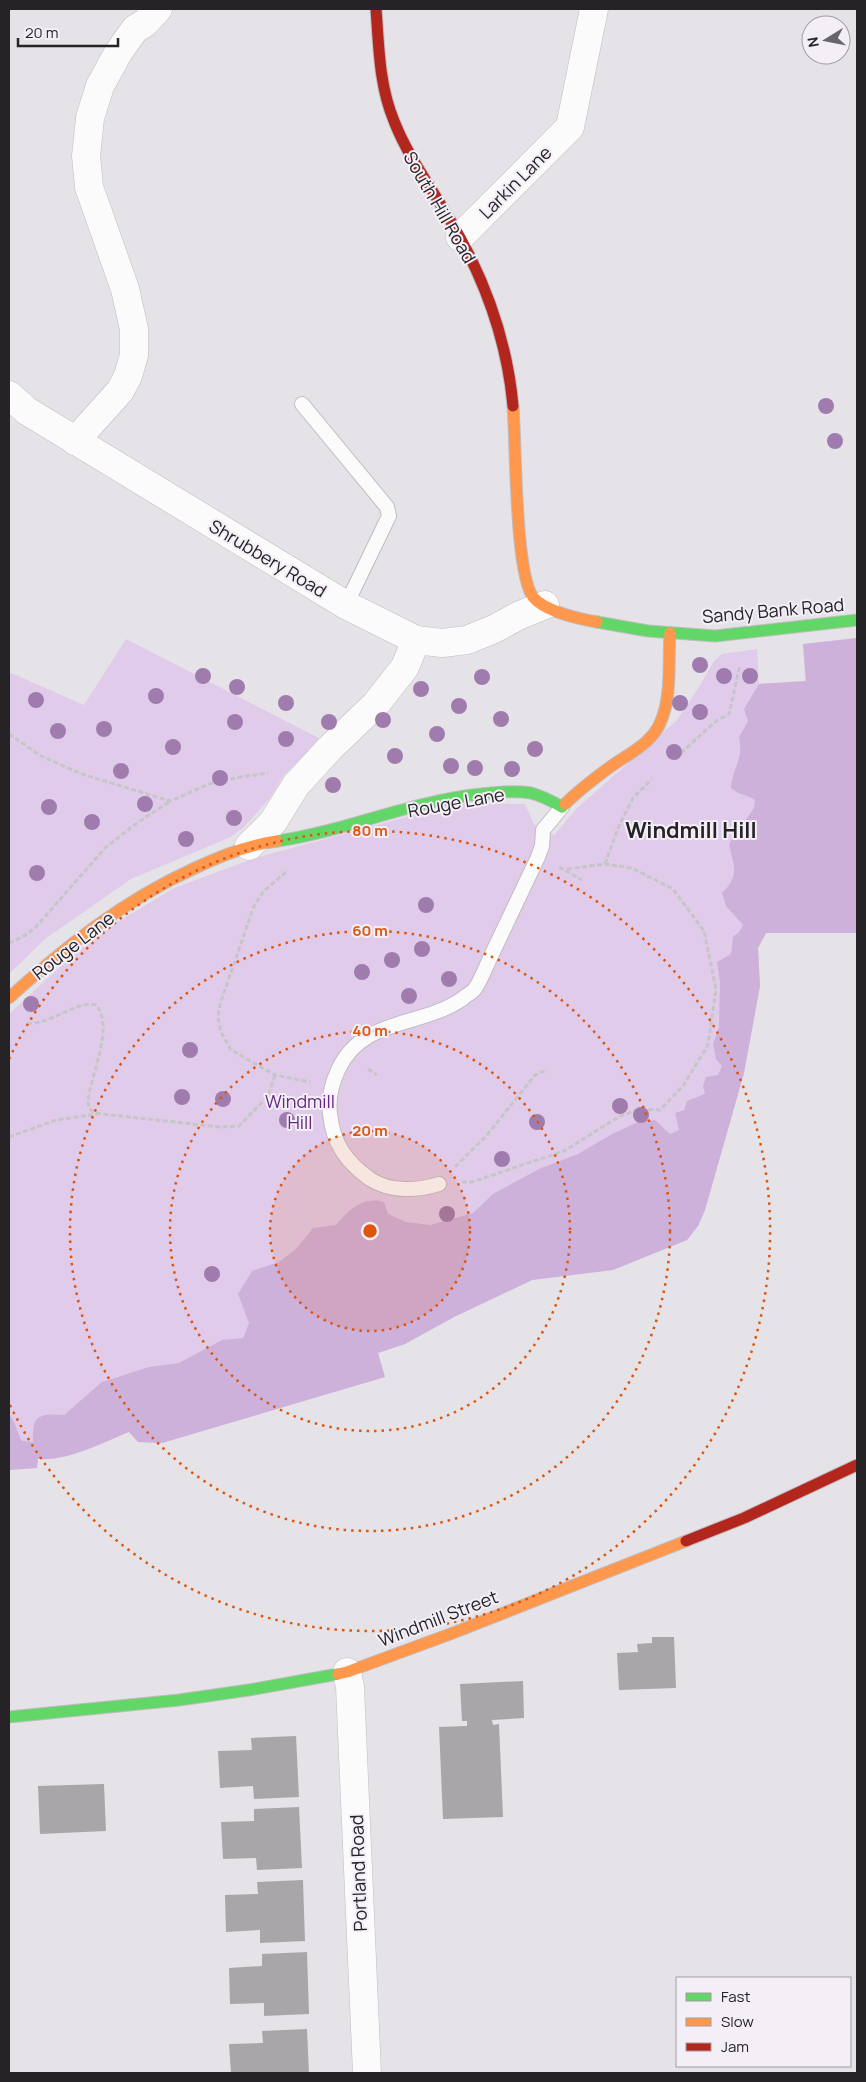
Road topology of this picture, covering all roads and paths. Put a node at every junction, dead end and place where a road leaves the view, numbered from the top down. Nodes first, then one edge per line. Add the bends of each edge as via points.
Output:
1 (158, 9) edge
2 (376, 9) edge
3 (594, 9) edge
4 (460, 237) junction
5 (9, 395) edge
6 (302, 404) dead end
7 (75, 440) junction
8 (346, 605) junction
9 (545, 606) junction
10 (857, 620) edge
11 (670, 633) junction
12 (416, 640) junction
13 (741, 659) dead end
14 (9, 734) edge
15 (677, 756) dead end
16 (656, 776) dead end
17 (301, 779) junction
18 (170, 801) junction
19 (562, 807) junction
20 (249, 846) junction
21 (605, 864) junction
22 (291, 867) dead end
23 (582, 880) dead end
24 (9, 943) edge
25 (9, 998) edge
26 (23, 1022) dead end
27 (547, 1070) dead end
28 (276, 1075) junction
29 (332, 1086) junction
30 (102, 1114) junction
31 (9, 1137) edge
32 (439, 1184) junction
33 (857, 1465) edge
34 (347, 1672) junction
35 (9, 1718) edge
36 (367, 2073) edge

1 - 7 street via 135,29 118,53 100,86 90,118 86,156 89,187 126,289 134,329 134,355 120,391
2 - 4 street, South Hill Road via 383,88 391,115 413,161
3 - 4 street, Larkin Lane via 570,127
4 - 9 street, South Hill Road via 486,293 504,348 511,387 526,582 532,596
5 - 7 street, Shrubbery Road via 27,411
6 - 8 lane via 387,507 389,516
7 - 8 street, Shrubbery Road
8 - 12 street, Shrubbery Road
9 - 11 street, Sandy Bank Road via 591,621
9 - 12 street, Shrubbery Road via 467,640 442,644
10 - 11 street, Sandy Bank Road via 713,636
11 - 19 street via 661,722 645,741 583,787
12 - 17 street, Rouge Lane via 405,667 376,704
13 - 15 path via 729,714 716,721
14 - 18 path via 41,756 82,774
16 - 21 path via 633,798
17 - 18 path via 290,769 240,776 209,784
17 - 20 street, Rouge Lane via 273,822
18 - 24 path via 105,848 35,928
19 - 20 street, Rouge Lane via 531,793 484,794 416,807 302,838
19 - 29 lane via 543,830 538,857 474,990 448,1008 372,1032 344,1058
20 - 25 street, Rouge Lane via 179,875 104,916
21 - 23 path via 566,871
21 - 32 path via 632,868 673,889 704,931 716,989 708,1045 684,1086 660,1110 641,1109 620,1116 564,1150 472,1182
22 - 28 path via 263,892 254,906 218,1017 231,1050
26 - 30 path via 42,1024 88,1004 96,1005 102,1014 103,1024 88,1108
27 - 32 path via 535,1076 486,1135
28 - 29 path
28 - 30 path via 268,1096 239,1126 220,1127
29 - 32 lane via 331,1123 340,1148 353,1167 374,1182 397,1189 427,1188
30 - 31 path via 56,1120
33 - 34 street, Windmill Street via 744,1518
34 - 35 street, Windmill Street via 179,1700
34 - 36 street, Portland Road

